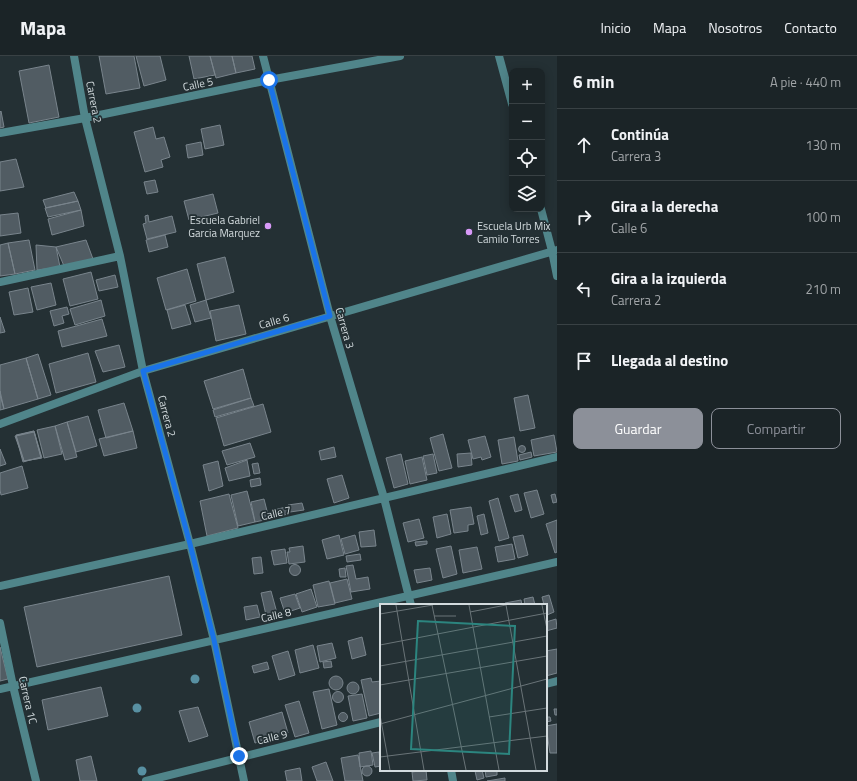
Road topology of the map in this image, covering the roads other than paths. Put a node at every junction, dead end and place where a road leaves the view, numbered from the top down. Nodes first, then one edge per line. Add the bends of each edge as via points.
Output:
1 (74, 56) edge
2 (263, 56) edge
3 (400, 56) edge
4 (499, 56) edge
5 (269, 80) junction
6 (509, 93) edge
7 (85, 118) junction
8 (0, 133) edge
9 (542, 212) edge
10 (555, 250) edge
11 (120, 256) junction
12 (557, 276) edge
13 (0, 282) edge
14 (330, 316) junction
15 (143, 371) junction
16 (0, 424) edge
17 (557, 457) edge
18 (384, 498) junction
19 (190, 544) junction
20 (557, 562) edge
21 (0, 586) edge
22 (408, 596) junction
23 (411, 604) edge
24 (0, 623) edge
25 (214, 640) junction
26 (557, 681) edge
27 (547, 684) edge
28 (13, 686) junction
29 (0, 689) edge
30 (380, 722) edge
31 (239, 756) junction
32 (451, 771) edge
33 (36, 781) edge
34 (146, 781) edge
35 (244, 781) edge
36 (453, 781) edge

1 - 7 street, Carrera 2
2 - 5 street, Carrera 3
3 - 5 street, Calle 5
4 - 6 street
5 - 7 street, Calle 5
5 - 14 street, Carrera 3
7 - 8 street, Calle 5
7 - 11 street, Carrera 2
9 - 10 street
10 - 12 street
10 - 14 street, Calle 6
11 - 13 street
11 - 15 street, Carrera 2
14 - 15 street, Calle 6
14 - 18 street, Carrera 3
15 - 16 street, Calle 6
15 - 19 street, Carrera 2
17 - 18 street, Calle 7
18 - 19 street, Calle 7
18 - 22 street, Carrera 3
19 - 21 street, Calle 7
19 - 25 street, Carrera 2
20 - 22 street, Calle 8
22 - 23 street, Carrera 3
22 - 25 street, Calle 8
24 - 28 street, Carrera 1C
25 - 28 street, Calle 8
25 - 31 street, Carrera 2
26 - 27 street
28 - 29 street, Calle 8
28 - 33 street, Carrera 1C
30 - 31 street, Calle 9
31 - 34 street, Calle 9
31 - 35 street, Carrera 2
32 - 36 street

